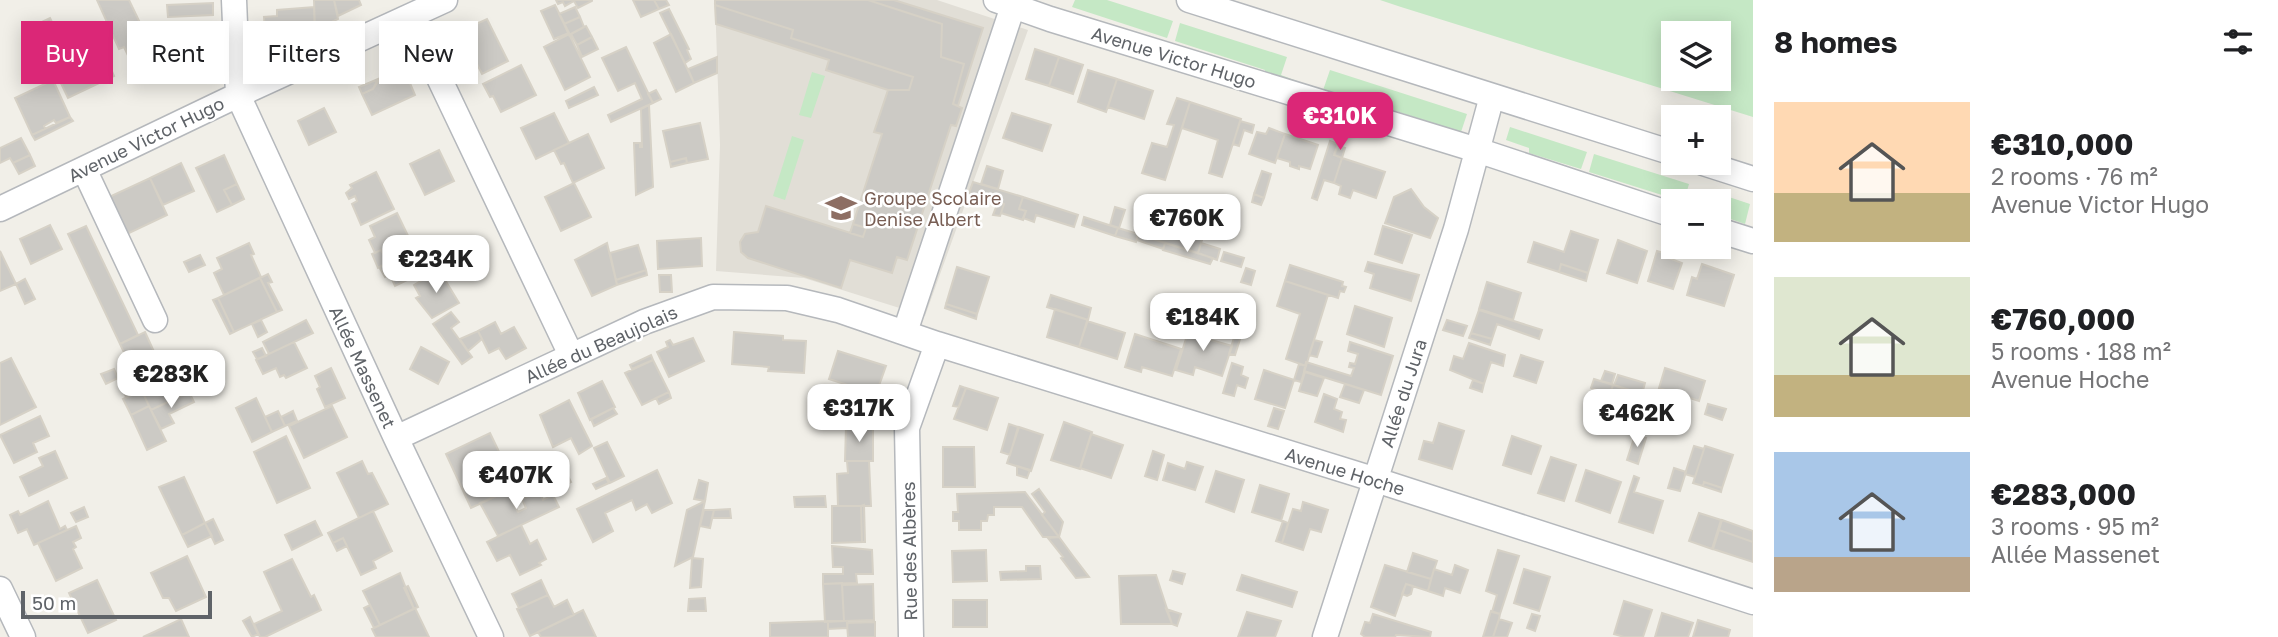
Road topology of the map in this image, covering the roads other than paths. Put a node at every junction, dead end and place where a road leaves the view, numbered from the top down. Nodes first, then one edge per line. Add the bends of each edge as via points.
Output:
1 (234, 0) edge
2 (445, 0) edge
3 (1189, 0) edge
4 (1004, 3) edge
5 (1053, 10) edge
6 (410, 17) junction
7 (238, 95) junction
8 (1492, 96) junction
9 (1661, 149) edge
10 (1477, 150) junction
11 (84, 169) junction
12 (1731, 171) edge
13 (1753, 178) edge
14 (0, 209) edge
15 (1661, 211) edge
16 (1731, 234) edge
17 (1753, 241) edge
18 (155, 320) dead end
19 (905, 332) junction
20 (937, 344) junction
21 (571, 355) junction
22 (396, 438) junction
23 (1376, 480) junction
24 (0, 589) edge
25 (1753, 602) edge
26 (23, 637) edge
27 (491, 637) edge
28 (911, 637) edge
29 (1325, 637) edge

1 - 7 street
2 - 6 street, Avenue Victor Hugo
3 - 8 street
4 - 5 street, Avenue Victor Hugo
4 - 19 street
5 - 10 street, Avenue Victor Hugo
6 - 7 street, Avenue Victor Hugo
6 - 21 street
7 - 11 street, Avenue Victor Hugo
7 - 22 street, Allée Massenet
8 - 9 street
8 - 10 street, Allée du Jura
10 - 15 street, Avenue Victor Hugo
10 - 23 street, Allée du Jura
11 - 14 street, Avenue Victor Hugo
11 - 18 street
12 - 13 street
16 - 17 street
19 - 20 street, Allée du Beaujolais
19 - 21 street, Allée du Beaujolais via 787,298 713,298
20 - 23 street, Avenue Hoche
20 - 28 street, Rue des Albères via 907,428
21 - 22 street, Allée du Beaujolais
22 - 27 street, Allée Massenet
23 - 25 street, Avenue Hoche
23 - 29 street, Allée du Jura
24 - 26 street

